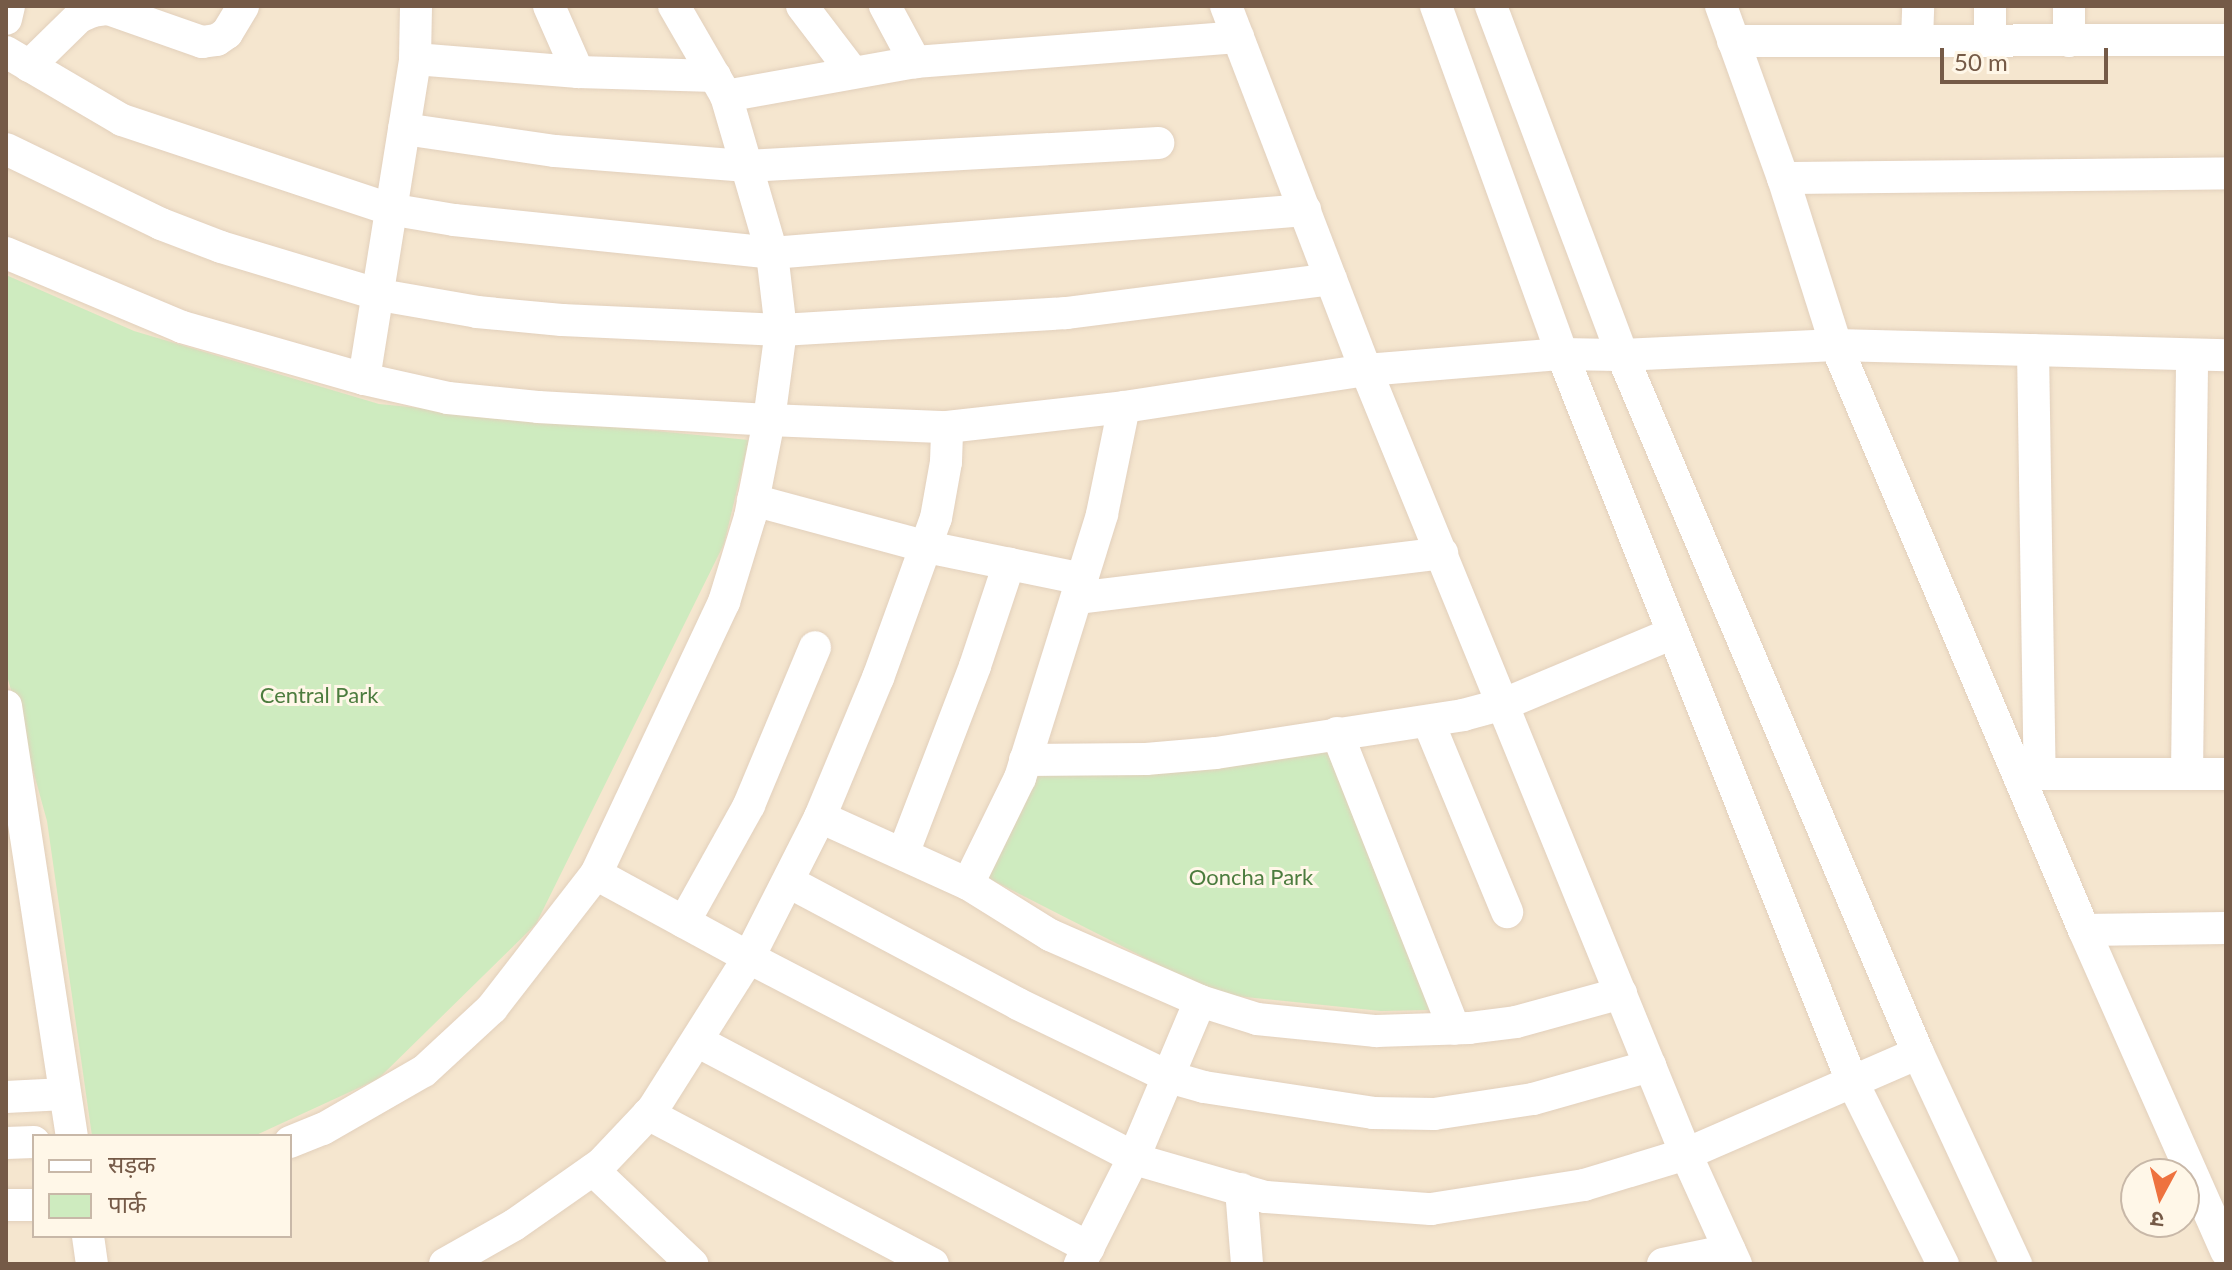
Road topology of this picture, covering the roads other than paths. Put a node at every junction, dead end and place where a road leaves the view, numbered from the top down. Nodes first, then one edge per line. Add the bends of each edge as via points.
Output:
1 (9, 6) edge
2 (243, 6) edge
3 (416, 6) edge
4 (549, 6) edge
5 (674, 6) edge
6 (802, 6) edge
7 (885, 6) edge
8 (1226, 6) edge
9 (1436, 6) edge
10 (1491, 6) edge
11 (1721, 6) edge
12 (1918, 6) edge
13 (1990, 6) edge
14 (2069, 6) edge
15 (94, 8) edge
16 (6, 19) edge
17 (1238, 37) junction
18 (2226, 40) edge
19 (1733, 41) junction
20 (1917, 41) junction
21 (1990, 41) junction
22 (2069, 41) junction
23 (18, 59) edge
24 (415, 59) junction
25 (915, 62) junction
26 (578, 72) junction
27 (853, 73) junction
28 (720, 86) junction
29 (404, 129) junction
30 (1158, 143) dead end
31 (6, 149) edge
32 (747, 166) junction
33 (2226, 173) edge
34 (1783, 178) junction
35 (389, 209) junction
36 (1305, 210) junction
37 (6, 253) edge
38 (772, 253) junction
39 (1331, 279) junction
40 (380, 295) junction
41 (781, 330) junction
42 (1836, 345) junction
43 (2033, 350) junction
44 (1562, 354) junction
45 (1622, 355) junction
46 (2192, 355) junction
47 (2226, 355) edge
48 (1366, 370) junction
49 (364, 379) junction
50 (1124, 407) junction
51 (769, 420) junction
52 (947, 427) junction
53 (753, 500) junction
54 (927, 547) junction
55 (1442, 553) junction
56 (1009, 564) junction
57 (1080, 589) junction
58 (1673, 633) junction
59 (815, 647) dead end
60 (1504, 704) junction
61 (6, 706) edge
62 (1428, 721) junction
63 (1337, 733) junction
64 (1025, 760) junction
65 (2029, 774) junction
66 (2187, 774) junction
67 (2226, 774) edge
68 (14, 809) edge
69 (820, 817) junction
70 (903, 854) junction
71 (596, 874) junction
72 (789, 882) junction
73 (968, 884) junction
74 (1507, 912) dead end
75 (684, 922) junction
76 (2226, 928) edge
77 (2084, 930) junction
78 (749, 957) junction
79 (1621, 993) junction
80 (1200, 1001) junction
81 (1454, 1029) junction
82 (697, 1041) junction
83 (1918, 1053) junction
84 (1650, 1066) junction
85 (1169, 1077) junction
86 (1851, 1079) junction
87 (65, 1094) junction
88 (6, 1097) edge
89 (648, 1114) junction
90 (72, 1134) edge
91 (292, 1141) edge
92 (32, 1142) edge
93 (6, 1143) edge
94 (1686, 1154) junction
95 (1134, 1157) junction
96 (593, 1170) junction
97 (1241, 1189) junction
98 (6, 1205) edge
99 (32, 1205) edge
100 (88, 1238) edge
101 (2226, 1251) edge
102 (1084, 1256) edge
103 (1733, 1257) edge
104 (92, 1264) edge
105 (445, 1264) edge
106 (692, 1264) edge
107 (933, 1264) edge
108 (1247, 1264) edge
109 (1663, 1264) edge
110 (1943, 1264) edge
111 (2016, 1264) edge

1 - 16 street
2 - 15 street via 227,33 202,42
3 - 24 street
4 - 26 street
5 - 28 street
6 - 27 street
7 - 25 street
8 - 17 street
9 - 44 street
10 - 45 street
11 - 19 street
12 - 20 street
13 - 21 street
14 - 22 street
15 - 23 street
17 - 25 street
17 - 36 street
18 - 22 street
19 - 20 street
19 - 34 street
20 - 21 street
21 - 22 street
23 - 35 street via 122,120
24 - 26 street
24 - 29 street
25 - 27 street
26 - 28 street
27 - 28 street
28 - 32 street
29 - 32 street via 555,151
29 - 35 street
30 - 32 street
31 - 40 street via 161,224
32 - 38 street
33 - 34 street
34 - 42 street
35 - 38 street
35 - 40 street
36 - 38 street
36 - 39 street
37 - 49 street via 182,327
38 - 41 street
39 - 41 street via 1066,313
39 - 48 street
40 - 41 street via 562,320
40 - 49 street
41 - 51 street
42 - 43 street
42 - 45 street
42 - 65 street
43 - 46 street
43 - 65 street
44 - 45 street
44 - 48 street
44 - 58 street
45 - 83 street
46 - 47 street
46 - 66 street
48 - 50 street
48 - 55 street
49 - 51 street via 448,398
50 - 52 street
50 - 57 street
51 - 52 street
51 - 53 street
52 - 54 street via 946,462
53 - 54 street
53 - 71 street via 724,602
54 - 56 street
54 - 69 street
55 - 57 street
55 - 60 street
56 - 57 street
56 - 70 street
57 - 64 street
58 - 60 street
58 - 86 street
59 - 75 street via 749,805
60 - 62 street
60 - 79 street
61 - 68 street
62 - 63 street
62 - 74 street
63 - 64 street via 1160,758
63 - 81 street
64 - 73 street
65 - 66 street
65 - 77 street
66 - 67 street
68 - 87 street
69 - 70 street
69 - 72 street
70 - 73 street
71 - 75 street
71 - 91 street via 492,1008 424,1071
72 - 78 street
72 - 85 street
73 - 80 street via 1050,935
75 - 78 street
76 - 77 street
77 - 101 street
78 - 82 street
78 - 95 street
79 - 81 street via 1516,1022
79 - 84 street
80 - 81 street via 1257,1019 1309,1027
80 - 85 street
82 - 89 street
82 - 102 street
83 - 86 street
83 - 111 street
84 - 85 street via 1533,1099 1434,1114 1373,1113
84 - 94 street
85 - 95 street
86 - 94 street
86 - 110 street
87 - 88 street
87 - 90 street
89 - 96 street
89 - 107 street
92 - 93 street
94 - 97 street via 1584,1185 1431,1209 1266,1197
94 - 103 street
95 - 97 street
95 - 102 street
96 - 105 street via 514,1225
96 - 106 street
97 - 108 street
98 - 99 street
100 - 104 street
103 - 109 street

